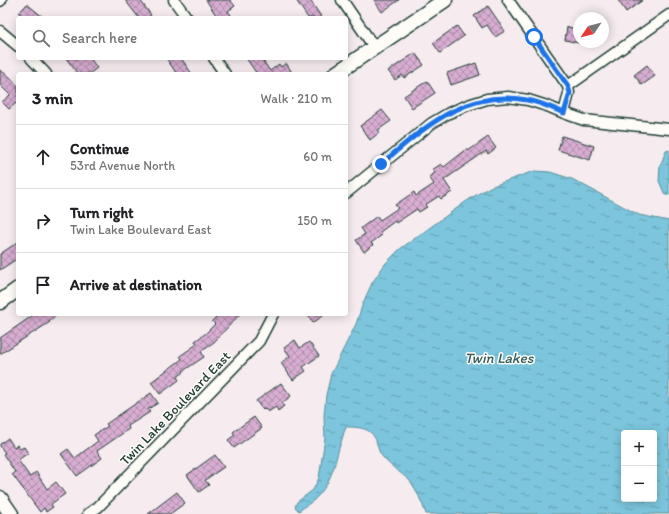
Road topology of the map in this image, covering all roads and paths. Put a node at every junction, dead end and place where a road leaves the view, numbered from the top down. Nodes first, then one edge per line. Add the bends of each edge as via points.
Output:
1 (174, 0) edge
2 (342, 0) edge
3 (444, 0) edge
4 (508, 0) edge
5 (669, 15) edge
6 (186, 16) edge
7 (0, 31) edge
8 (16, 44) edge
9 (374, 47) junction
10 (33, 60) edge
11 (215, 60) edge
12 (44, 72) edge
13 (224, 72) edge
14 (338, 72) edge
15 (568, 86) junction
16 (564, 113) junction
17 (669, 129) edge
18 (348, 191) edge
19 (16, 290) edge
20 (0, 302) edge
21 (271, 316) edge
22 (0, 498) edge
23 (12, 514) edge
24 (88, 514) edge

1 - 6 street
2 - 9 street
3 - 9 street
4 - 15 street
5 - 15 street
7 - 8 street
9 - 14 street
10 - 12 street
11 - 13 street
15 - 16 street via 570,93
16 - 17 street via 584,120
16 - 18 street via 528,100 508,97 487,99 468,105 432,123
19 - 20 street
21 - 24 street, Twin Lake Boulevard East via 259,341 98,507
22 - 23 street

